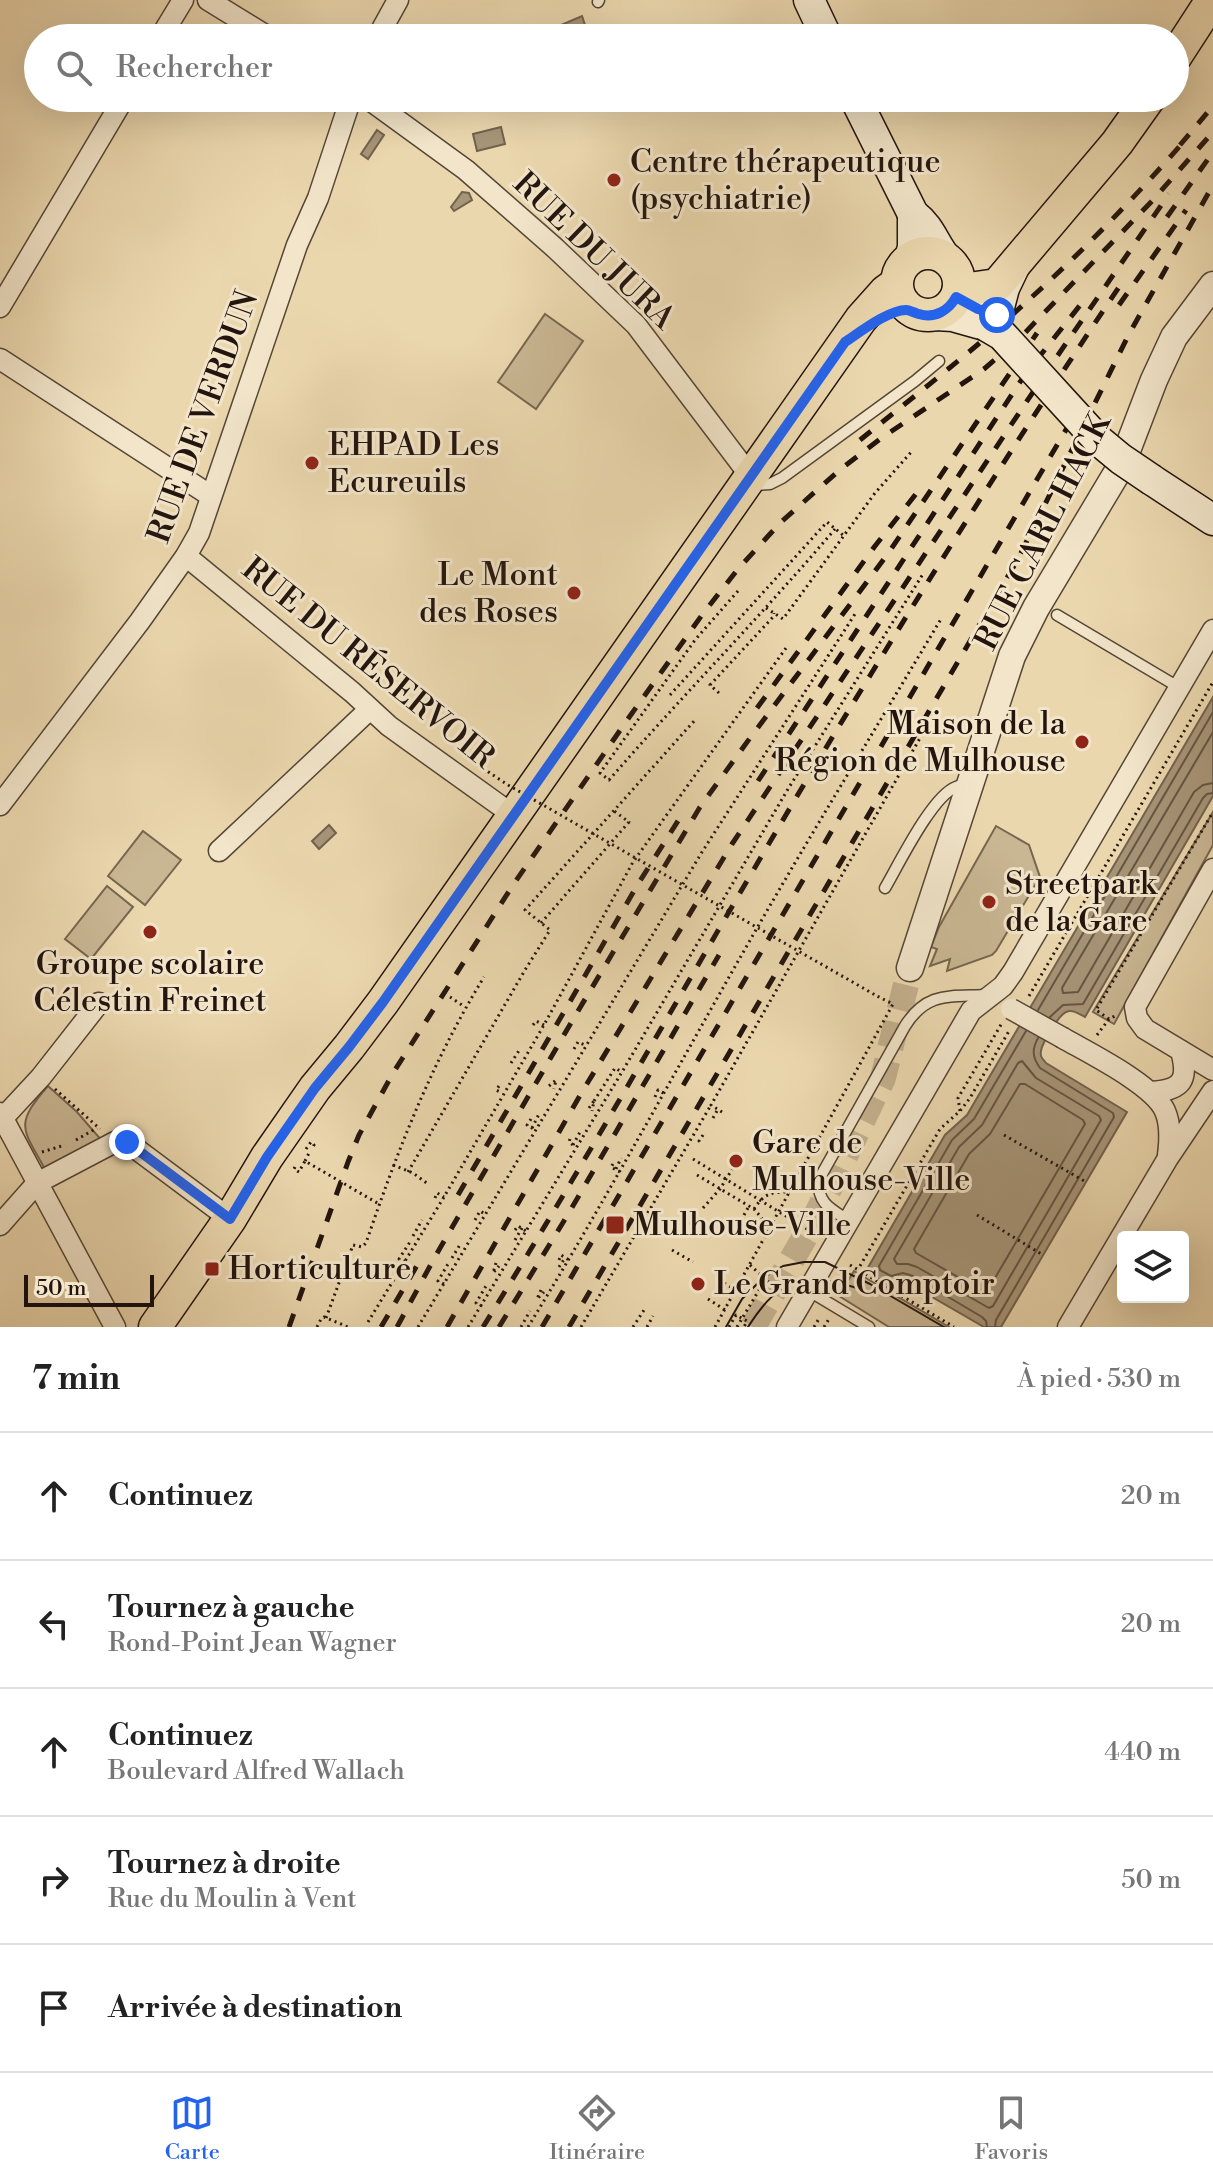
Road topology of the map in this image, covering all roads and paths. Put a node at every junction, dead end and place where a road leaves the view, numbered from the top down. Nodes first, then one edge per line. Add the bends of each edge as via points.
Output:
1 (183, 0) edge
2 (208, 0) edge
3 (398, 0) edge
4 (809, 0) edge
5 (1212, 0) edge
6 (168, 24) edge
7 (247, 24) edge
8 (385, 24) edge
9 (820, 24) edge
10 (1189, 35) edge
11 (116, 112) edge
12 (346, 112) edge
13 (386, 112) edge
14 (862, 112) edge
15 (1139, 112) edge
16 (1015, 265) junction
17 (933, 285) junction
18 (1213, 285) edge
19 (0, 307) edge
20 (1202, 313) edge
21 (995, 325) junction
22 (0, 359) edge
23 (939, 361) dead end
24 (912, 451) dead end
25 (748, 479) junction
26 (211, 496) junction
27 (1213, 520) edge
28 (835, 529) junction
29 (844, 536) junction
30 (186, 556) junction
31 (923, 574) dead end
32 (738, 591) dead end
33 (766, 608) junction
34 (774, 613) junction
35 (855, 614) dead end
36 (1057, 615) dead end
37 (941, 619) dead end
38 (1213, 630) edge
39 (786, 648) dead end
40 (1213, 682) edge
41 (1180, 688) junction
42 (719, 693) dead end
43 (676, 703) junction
44 (370, 709) junction
45 (695, 720) dead end
46 (928, 724) dead end
47 (478, 765) dead end
48 (970, 787) junction
49 (0, 805) edge
50 (614, 811) junction
51 (1213, 812) edge
52 (513, 815) junction
53 (219, 851) dead end
54 (1213, 869) edge
55 (885, 888) dead end
56 (541, 923) junction
57 (910, 968) tunnel mouth
58 (484, 977) dead end
59 (989, 995) junction
60 (450, 997) dead end
61 (99, 1003) dead end
62 (465, 1007) junction
63 (1014, 1013) junction
64 (1109, 1019) dead end
65 (533, 1025) dead end
66 (544, 1025) junction
67 (587, 1046) junction
68 (520, 1049) dead end
69 (574, 1049) dead end
70 (1181, 1051) junction
71 (511, 1063) dead end
72 (1213, 1070) edge
73 (622, 1072) junction
74 (560, 1073) dead end
75 (41, 1077) junction
76 (499, 1086) dead end
77 (552, 1087) dead end
78 (1213, 1091) edge
79 (1152, 1092) junction
80 (502, 1093) junction
81 (665, 1094) junction
82 (655, 1097) dead end
83 (711, 1105) junction
84 (590, 1110) dead end
85 (960, 1111) junction
86 (539, 1114) dead end
87 (1, 1116) edge
88 (713, 1118) dead end
89 (531, 1119) dead end
90 (97, 1127) junction
91 (534, 1129) junction
92 (580, 1132) dead end
93 (703, 1135) dead end
94 (1004, 1135) dead end
95 (295, 1137) dead end
96 (570, 1139) dead end
97 (115, 1142) junction
98 (703, 1143) dead end
99 (574, 1146) junction
100 (309, 1147) dead end
101 (35, 1154) dead end
102 (621, 1158) dead end
103 (739, 1158) dead end
104 (1168, 1158) junction
105 (693, 1159) dead end
106 (305, 1161) junction
107 (613, 1164) dead end
108 (393, 1165) junction
109 (295, 1167) dead end
110 (618, 1171) junction
111 (408, 1172) junction
112 (697, 1175) dead end
113 (726, 1179) junction
114 (254, 1181) junction
115 (1086, 1182) dead end
116 (37, 1183) junction
117 (428, 1184) dead end
118 (720, 1189) junction
119 (790, 1192) junction
120 (444, 1197) junction
121 (435, 1198) dead end
122 (760, 1199) junction
123 (379, 1204) dead end
124 (703, 1208) dead end
125 (752, 1208) junction
126 (480, 1211) junction
127 (780, 1211) junction
128 (475, 1213) dead end
129 (485, 1214) junction
130 (744, 1215) dead end
131 (977, 1215) dead end
132 (230, 1219) junction
133 (422, 1220) dead end
134 (475, 1220) dead end
135 (849, 1221) junction
136 (688, 1223) dead end
137 (0, 1225) edge
138 (706, 1225) dead end
139 (770, 1228) junction
140 (712, 1229) dead end
141 (515, 1230) dead end
142 (524, 1230) junction
143 (702, 1231) dead end
144 (413, 1236) dead end
145 (515, 1240) dead end
146 (825, 1241) dead end
147 (410, 1242) dead end
148 (460, 1242) dead end
149 (672, 1250) dead end
150 (1043, 1255) dead end
151 (452, 1258) dead end
152 (567, 1259) junction
153 (559, 1260) dead end
154 (405, 1262) junction
155 (693, 1262) dead end
156 (448, 1264) dead end
157 (498, 1265) dead end
158 (750, 1265) junction
159 (850, 1265) dead end
160 (860, 1266) dead end
161 (559, 1267) dead end
162 (766, 1277) junction
163 (490, 1280) dead end
164 (719, 1280) dead end
165 (444, 1284) junction
166 (486, 1286) dead end
167 (736, 1290) junction
168 (542, 1291) dead end
169 (800, 1295) junction
170 (708, 1299) dead end
171 (482, 1306) junction
172 (533, 1306) dead end
173 (644, 1310) dead end
174 (725, 1310) junction
175 (530, 1311) dead end
176 (653, 1316) dead end
177 (820, 1317) dead end
178 (326, 1318) junction
179 (742, 1318) junction
180 (829, 1319) dead end
181 (368, 1322) dead end
182 (115, 1327) edge
183 (155, 1327) edge
184 (317, 1327) edge
185 (348, 1327) edge
186 (418, 1327) edge
187 (468, 1327) edge
188 (521, 1327) edge
189 (528, 1327) edge
190 (581, 1327) edge
191 (633, 1327) edge
192 (647, 1327) edge
193 (715, 1327) edge
194 (729, 1327) edge
195 (737, 1327) edge
196 (744, 1327) edge
197 (787, 1327) edge
198 (814, 1327) edge
199 (824, 1327) edge
200 (869, 1327) edge
201 (954, 1327) edge
202 (1068, 1327) edge

1 - 6 street
2 - 7 street
3 - 8 street
4 - 9 main road
5 - 10 main road
11 - 19 street
12 - 26 street, RUE DE VERDUN
13 - 25 street, RUE DU JURA via 466,170 636,325
14 - 17 main road via 913,214 927,225 936,246
15 - 16 main road
16 - 17 main road via 997,285
16 - 21 main road
17 - 21 main road via 978,309
17 - 25 main road via 845,342
18 - 20 street, RUE CARL HACK
20 - 48 street, RUE CARL HACK via 1174,337 1121,466 1023,633
21 - 27 main road, bridge via 1098,440
22 - 26 street
23 - 25 lane via 782,478 764,486
24 - 29 path
25 - 52 main road
26 - 30 street, RUE DE VERDUN
28 - 29 path
28 - 33 path
28 - 43 path via 827,522 669,695
29 - 34 path via 783,619
30 - 44 street, RUE DU RÉSERVOIR
30 - 49 street, RUE DE VERDUN
31 - 73 path via 788,789
32 - 43 path via 695,640 600,773 609,780
33 - 34 path
33 - 43 path
34 - 42 path via 710,685
35 - 67 path via 702,852
36 - 41 lane
37 - 81 path via 781,886
38 - 41 street
39 - 66 path via 633,862
40 - 63 path
41 - 59 street via 1013,972
44 - 52 street, RUE DU RÉSERVOIR
44 - 53 street
45 - 50 path
46 - 83 path
47 - 119 path, bridge via 893,1004
48 - 55 lane via 956,786 936,803
48 - 57 street, RUE CARL HACK
50 - 56 path via 629,822
50 - 56 path via 525,910
51 - 64 path via 1096,1010
52 - 114 main road
54 - 70 street via 1135,1007 1145,1029
56 - 111 path via 550,930
58 - 62 path
59 - 63 street
59 - 135 street via 971,1011
59 - 135 lane via 935,999 905,1026 818,1181 823,1202
60 - 62 path
61 - 75 street
62 - 108 path
63 - 79 street, bridge
63 - 85 path
63 - 85 path via 958,1098
65 - 66 path
66 - 80 path
67 - 69 path via 578,1042
67 - 91 path
68 - 71 path
70 - 72 street
70 - 79 street via 1184,1078 1176,1087
73 - 84 path via 615,1068
73 - 99 path
74 - 77 path
75 - 87 street
75 - 90 path
76 - 80 path via 496,1090
78 - 104 street
79 - 104 street via 1165,1110 1171,1132
80 - 120 path
81 - 82 path via 658,1090
81 - 110 path
83 - 88 path via 720,1111
83 - 190 path
85 - 160 path via 940,1129
86 - 91 path
87 - 116 street
89 - 91 path via 527,1125
90 - 97 path
90 - 101 path via 68,1144
91 - 129 path
92 - 99 path
93 - 98 path
94 - 115 path
95 - 114 lane via 268,1175
96 - 99 path
97 - 116 street
97 - 132 street via 127,1142
99 - 142 path
100 - 106 path, bridge
102 - 110 path
103 - 113 path
104 - 202 street
105 - 113 path
106 - 109 path, bridge via 299,1172
106 - 123 path, bridge
107 - 110 path
108 - 111 path
108 - 178 path via 366,1243 353,1245
110 - 152 path
111 - 117 path
112 - 118 path
113 - 118 path
113 - 122 path
114 - 132 main road
116 - 137 street
116 - 182 street
118 - 124 path
118 - 125 path
119 - 122 path
119 - 127 path
120 - 121 path via 437,1193
120 - 154 path
122 - 125 path
122 - 127 path
125 - 130 path
125 - 139 path
126 - 128 path
126 - 129 path
126 - 134 path
127 - 139 path
127 - 146 path
129 - 165 path
131 - 150 path
132 - 183 main road
133 - 144 path
135 - 169 street
136 - 143 path
138 - 140 path
139 - 158 path
141 - 142 path
142 - 145 path
142 - 171 path
147 - 154 path via 399,1259
148 - 151 path
149 - 155 path
152 - 153 path via 561,1255
152 - 161 path
152 - 189 path
154 - 181 path
156 - 165 path via 438,1281
157 - 163 path
158 - 162 path
158 - 167 path
159 - 201 path
162 - 169 path
162 - 179 path
164 - 167 path
165 - 186 path
166 - 171 path via 476,1303
167 - 174 path
168 - 172 path
169 - 197 street
169 - 200 lane
170 - 174 path
171 - 187 path
173 - 191 path
174 - 193 path
175 - 188 path
176 - 192 path
177 - 198 path
178 - 184 path
178 - 185 path
179 - 194 path via 736,1315
179 - 195 path
179 - 196 path via 747,1321
180 - 199 path

